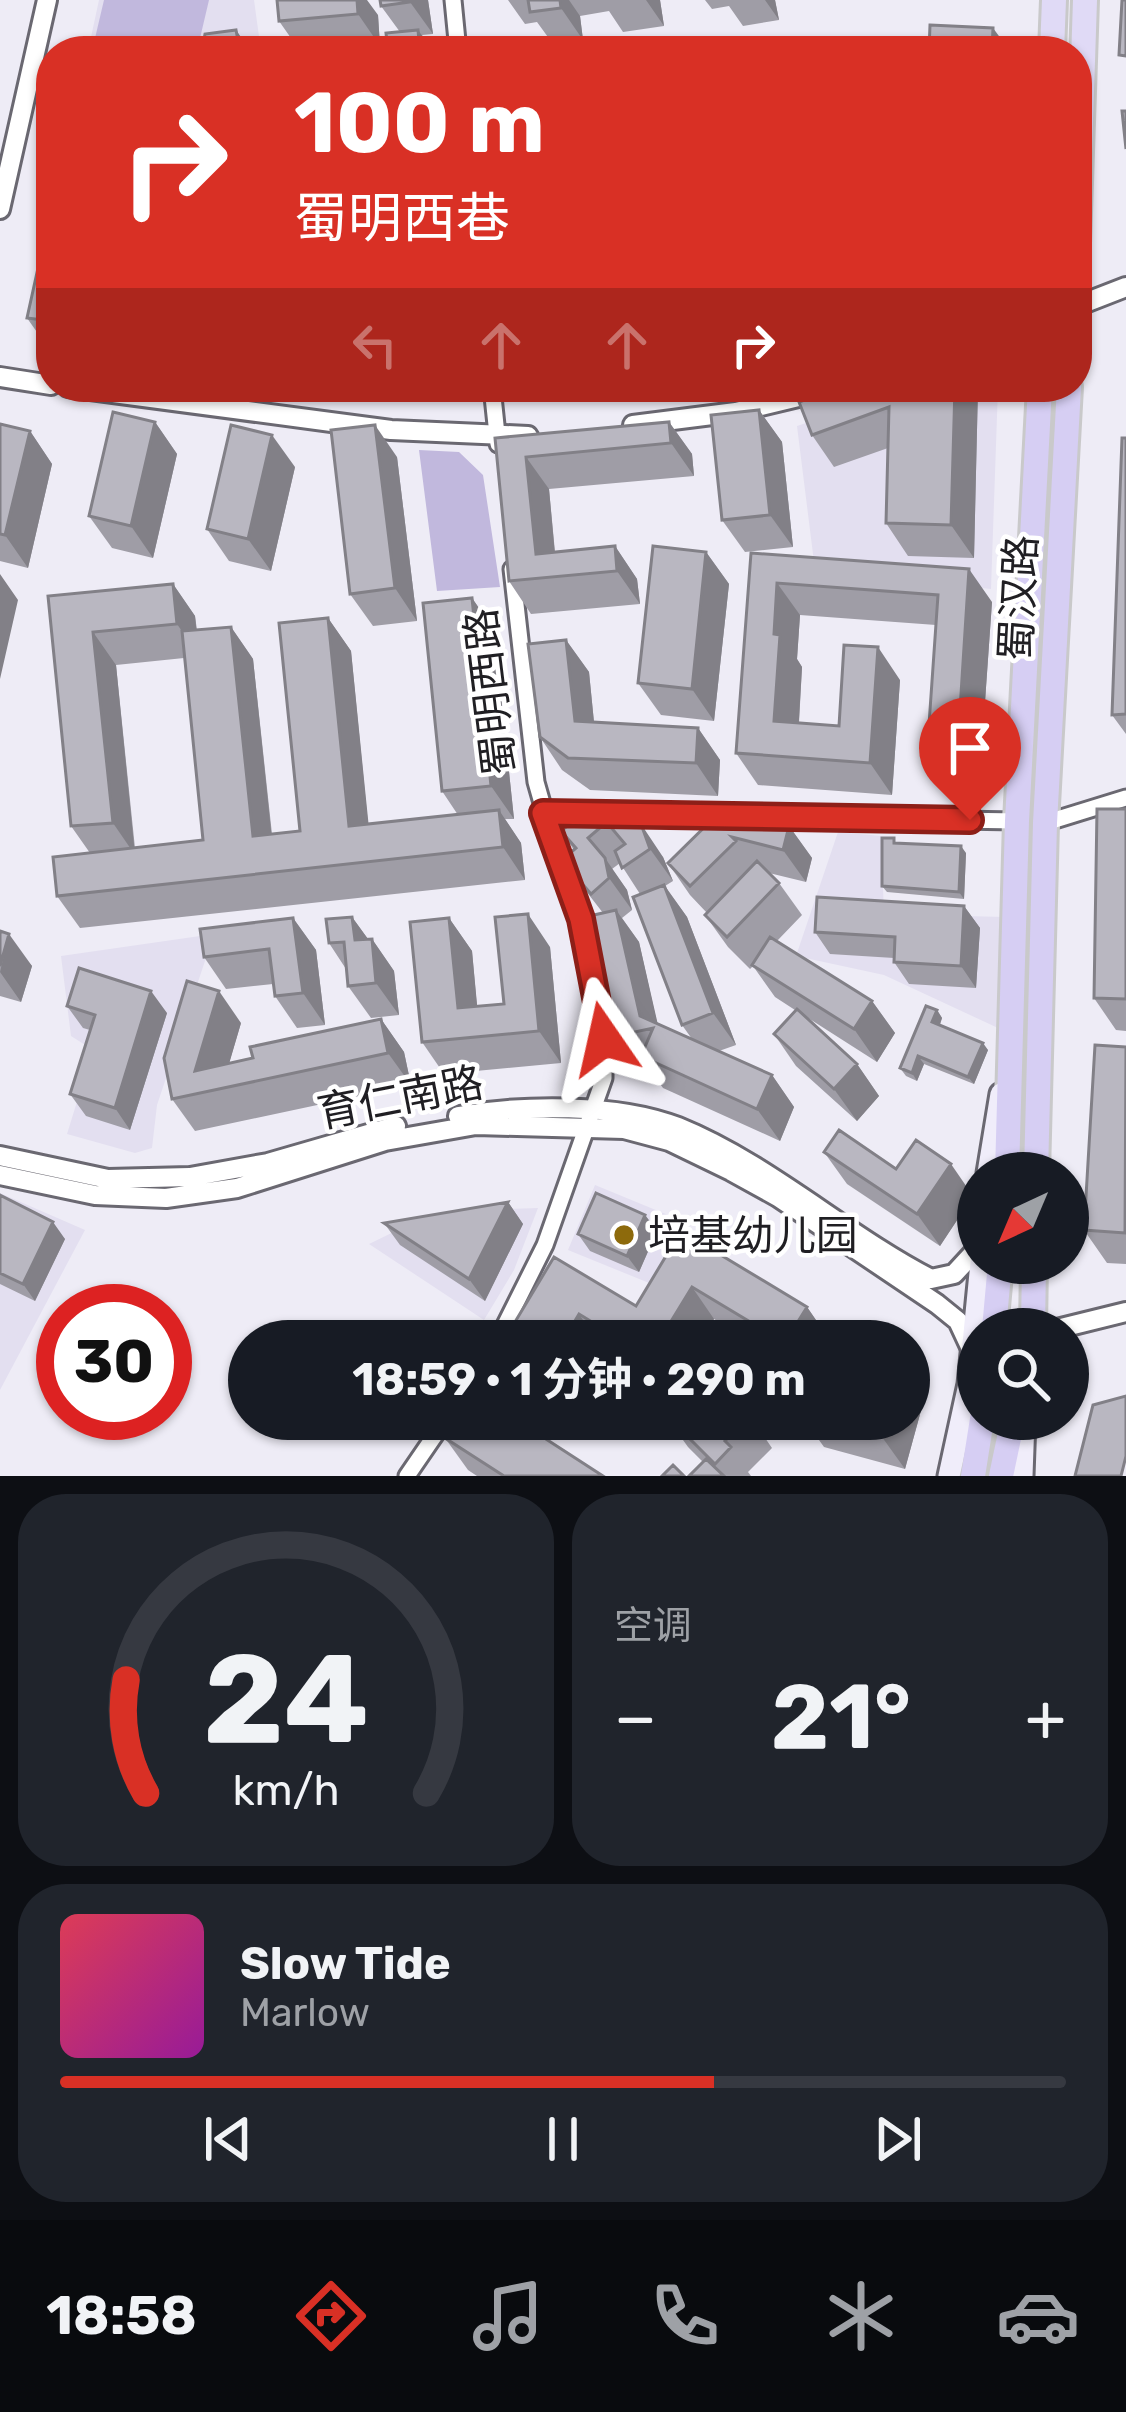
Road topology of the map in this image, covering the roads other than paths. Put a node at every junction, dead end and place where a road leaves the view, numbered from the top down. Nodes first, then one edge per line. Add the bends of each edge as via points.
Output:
1 (47, 0) edge
2 (452, 0) edge
3 (1054, 0) edge
4 (1084, 0) edge
5 (39, 36) edge
6 (456, 36) edge
7 (1053, 36) edge
8 (1083, 36) edge
9 (36, 49) edge
10 (0, 208) edge
11 (1126, 287) edge
12 (1092, 300) edge
13 (0, 377) edge
14 (36, 383) edge
15 (172, 402) edge
16 (494, 402) edge
17 (778, 402) edge
18 (1039, 402) edge
19 (1068, 402) edge
20 (610, 428) edge
21 (542, 436) edge
22 (497, 437) junction
23 (500, 460) edge
24 (510, 552) edge
25 (1126, 798) edge
26 (543, 813) junction
27 (1017, 821) junction
28 (1045, 823) junction
29 (1012, 1041) junction
30 (589, 1118) junction
31 (992, 1152) edge
32 (1008, 1152) edge
33 (1037, 1152) edge
34 (0, 1156) edge
35 (0, 1175) edge
36 (957, 1271) edge
37 (1126, 1312) edge
38 (508, 1320) edge
39 (957, 1321) edge
40 (1089, 1321) edge
41 (957, 1435) edge
42 (432, 1440) edge
43 (979, 1440) edge
44 (1008, 1440) edge
45 (1023, 1440) edge
46 (407, 1476) edge
47 (949, 1476) edge
48 (973, 1476) edge
49 (1000, 1476) edge
50 (1022, 1476) edge

1 - 5 street
2 - 6 street
3 - 7 main road
4 - 8 main road
9 - 10 street
11 - 12 street
13 - 14 street
15 - 22 street
16 - 22 street
17 - 20 street
18 - 27 highway, 蜀汉路
19 - 28 highway, 蜀汉路
21 - 22 street
22 - 23 street
24 - 26 street, 蜀明西路
25 - 28 street
26 - 27 street
26 - 30 street, 蜀明西路 via 581,919 604,1039 604,1078
27 - 29 highway, 蜀汉路
28 - 33 highway, 蜀汉路
29 - 31 main road
29 - 32 highway, 蜀汉路
30 - 34 street, 育仁南路 via 479,1112 190,1177 108,1179
30 - 35 street via 385,1141 237,1188 166,1198 95,1195
30 - 36 street, 育仁南路 via 677,1127 931,1279
30 - 38 street, 蜀明西路 via 545,1245
30 - 39 street via 669,1141 778,1197
37 - 40 street
41 - 47 main road
42 - 46 street
43 - 48 highway
44 - 49 highway
45 - 50 main road

